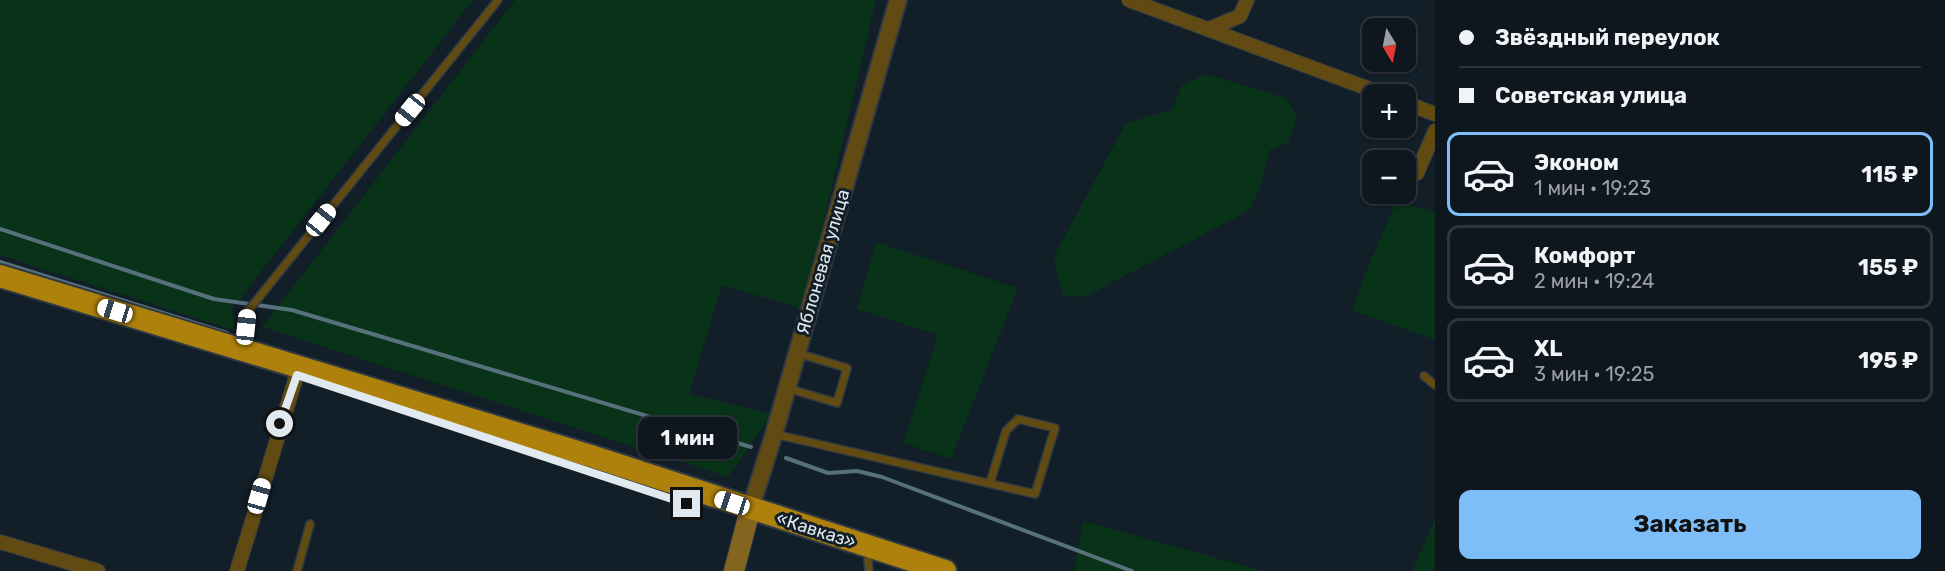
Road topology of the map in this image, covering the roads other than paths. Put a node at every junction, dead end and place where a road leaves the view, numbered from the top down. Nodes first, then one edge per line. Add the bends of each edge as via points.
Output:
1 (498, 0) edge
2 (897, 0) edge
3 (1129, 0) edge
4 (1247, 0) edge
5 (1209, 29) junction
6 (1362, 86) edge
7 (1416, 107) edge
8 (1435, 114) edge
9 (1435, 131) edge
10 (1417, 173) dead end
11 (0, 276) edge
12 (0, 282) edge
13 (243, 353) junction
14 (797, 353) junction
15 (297, 375) junction
16 (1424, 376) dead end
17 (1435, 385) edge
18 (787, 388) junction
19 (774, 434) junction
20 (990, 483) junction
21 (748, 517) junction
22 (310, 524) dead end
23 (0, 542) edge
24 (868, 566) edge
25 (98, 571) edge
26 (237, 571) edge
27 (297, 571) edge
28 (734, 571) edge
29 (903, 571) edge
30 (945, 571) edge

1 - 13 lane via 248,311
2 - 14 street, Яблоневая улица
3 - 5 street
4 - 5 street via 1240,16
5 - 6 street
7 - 8 street
9 - 10 street
11 - 13 highway, «Кавказ»
12 - 13 highway
13 - 15 highway
13 - 21 highway, «Кавказ» via 591,456
14 - 18 street, Яблоневая улица
14 - 18 lane via 847,368 837,403
15 - 21 highway
15 - 26 street
16 - 17 lane
18 - 19 street, Яблоневая улица
19 - 20 lane
19 - 21 street, Яблоневая улица
20 - 20 lane via 1035,494 1055,428 1018,419 1006,430
21 - 24 highway
21 - 28 main road
21 - 30 highway, «Кавказ»
22 - 27 lane
23 - 25 street
24 - 29 highway

